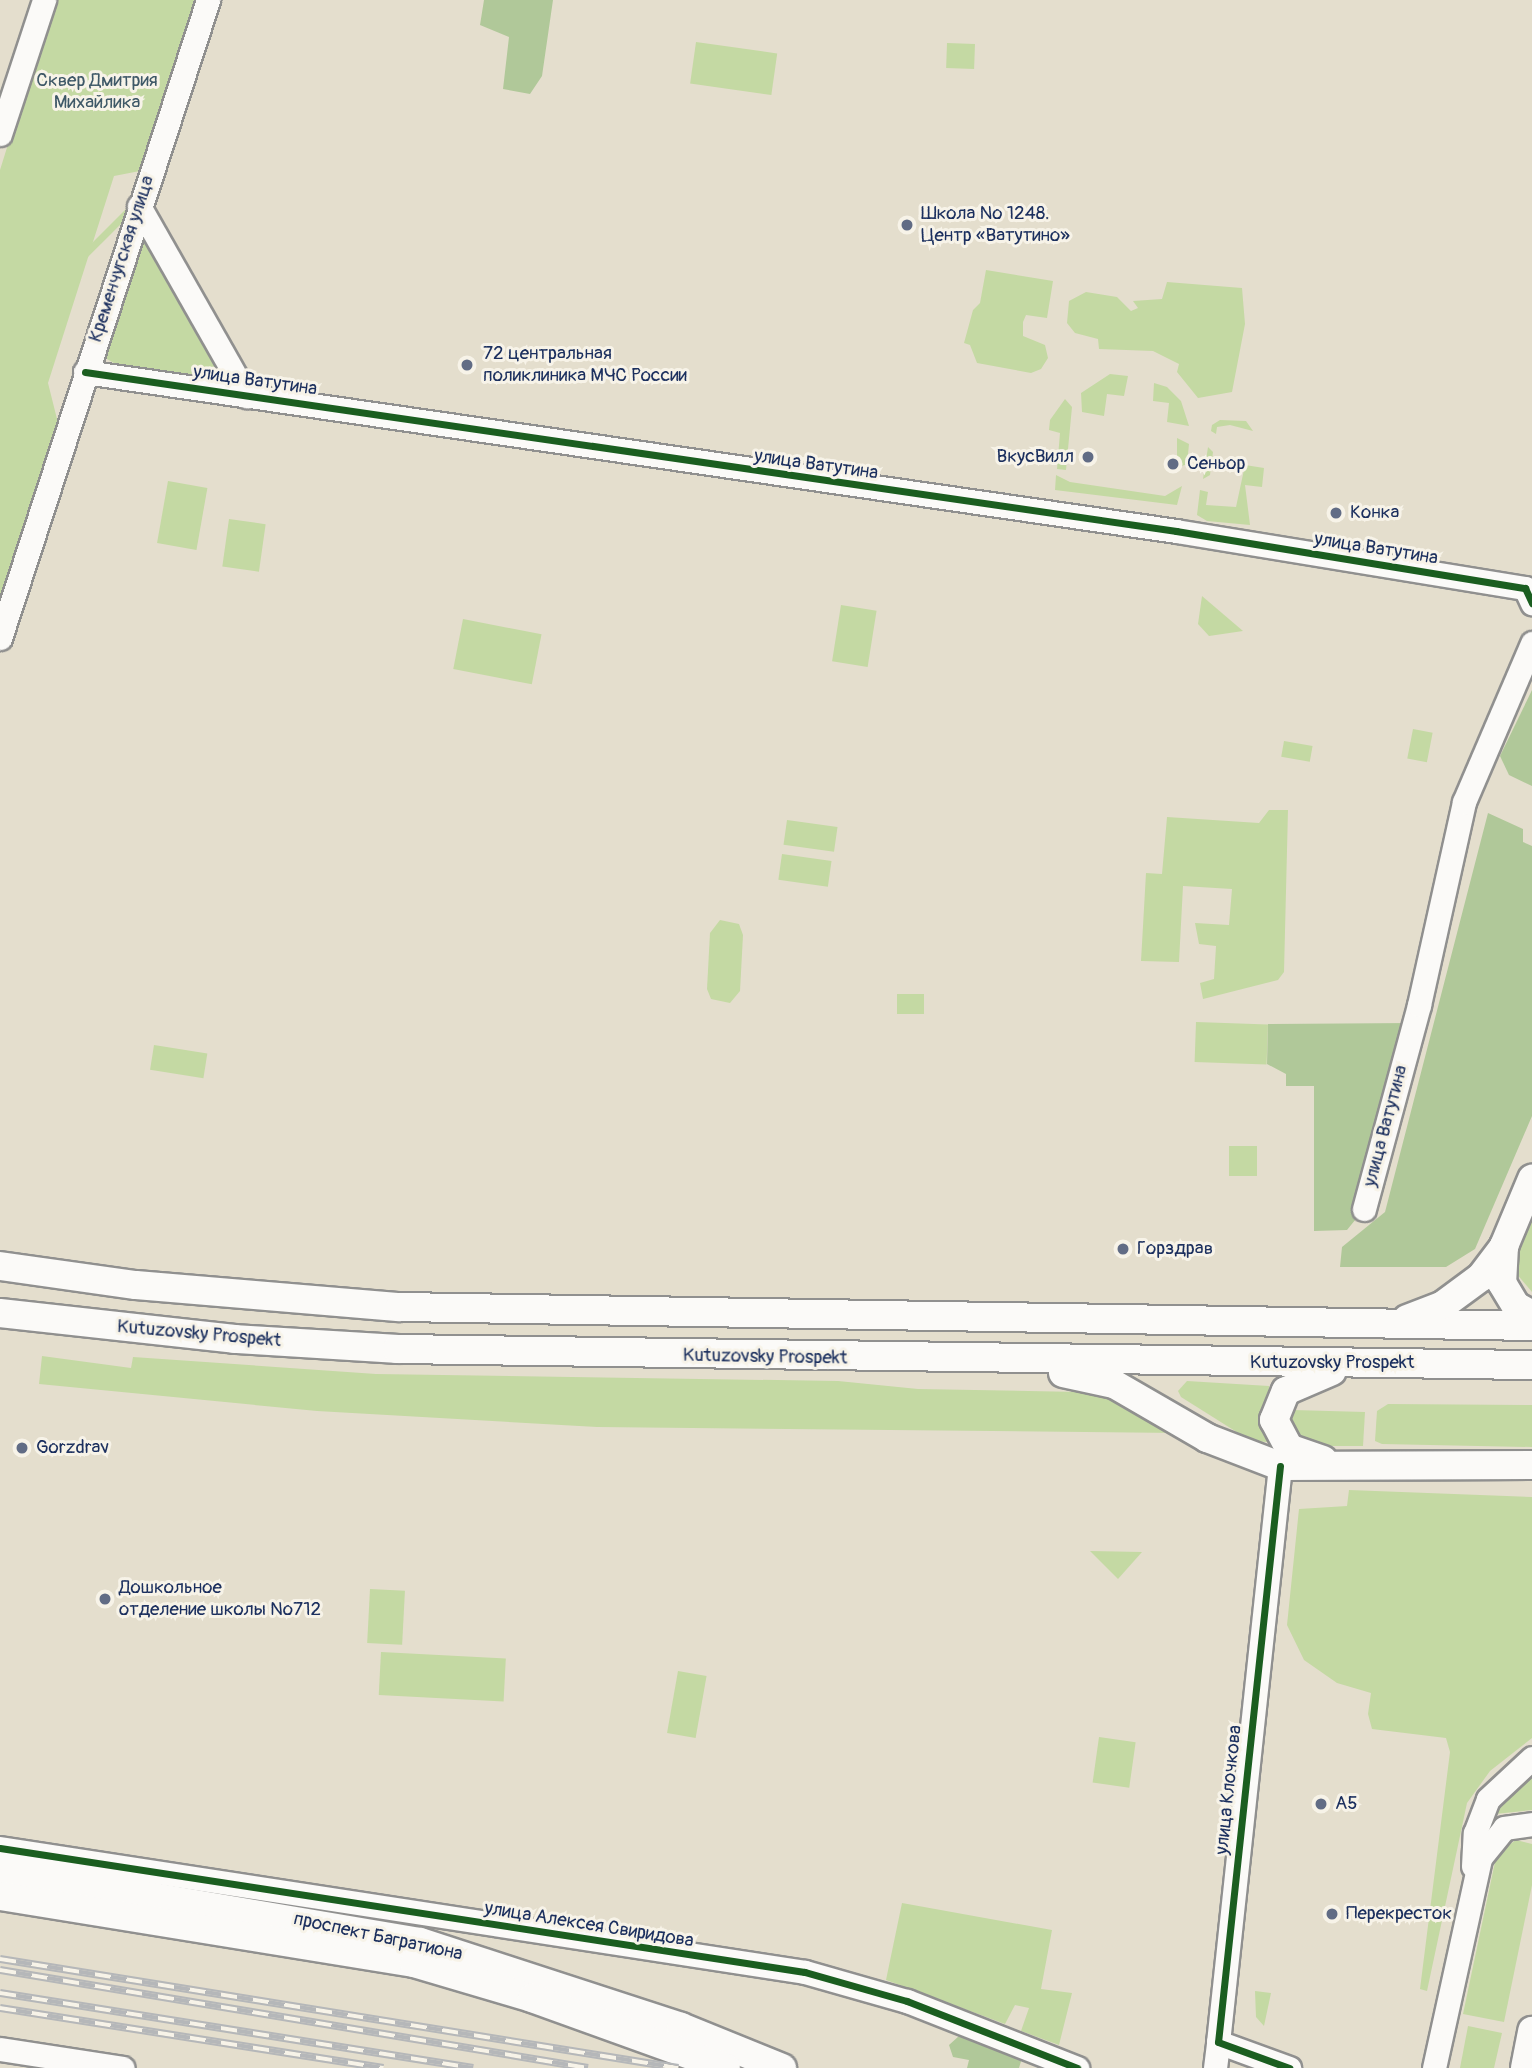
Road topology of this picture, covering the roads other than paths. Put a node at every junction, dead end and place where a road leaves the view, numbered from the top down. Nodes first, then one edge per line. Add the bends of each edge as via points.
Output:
1 (44, 0) edge
2 (208, 0) edge
3 (0, 134) edge
4 (139, 206) junction
5 (85, 372) junction
6 (247, 396) junction
7 (1532, 603) edge
8 (0, 638) edge
9 (1532, 643) edge
10 (1532, 1179) edge
11 (1364, 1209) dead end
12 (1504, 1246) junction
13 (0, 1266) edge
14 (0, 1313) edge
15 (1532, 1315) edge
16 (1391, 1324) junction
17 (1532, 1326) edge
18 (974, 1360) junction
19 (1370, 1364) junction
20 (1532, 1365) edge
21 (1336, 1463) junction
22 (1280, 1466) junction
23 (1525, 1467) edge
24 (1532, 1758) edge
25 (1532, 1824) edge
26 (0, 1848) edge
27 (0, 1871) edge
28 (1472, 1881) junction
29 (0, 1896) edge
30 (321, 1934) junction
31 (1532, 2031) edge
32 (1218, 2042) junction
33 (0, 2049) edge
34 (123, 2068) edge
35 (726, 2068) edge
36 (782, 2068) edge
37 (1077, 2068) edge
38 (1214, 2068) edge
39 (1289, 2068) edge
40 (1434, 2068) edge
41 (1525, 2068) edge

1 - 3 street
2 - 4 street, Кременчугская улица
4 - 5 street, Кременчугская улица
4 - 6 street, улица Ватутина
5 - 6 street, улица Ватутина
5 - 8 street, Кременчугская улица
6 - 7 street, улица Ватутина via 1176,531 1525,588
9 - 11 street, улица Ватутина via 1464,802 1419,1005
10 - 12 main road
12 - 15 main road via 1502,1283 1516,1306
12 - 16 main road via 1466,1290 1443,1305
13 - 16 main road, Kutuzovsky Prospekt via 136,1285 400,1307
14 - 18 main road, Kutuzovsky Prospekt via 235,1339 397,1349
16 - 17 main road, Kutuzovsky Prospekt
18 - 19 main road, Kutuzovsky Prospekt
18 - 22 main road via 1114,1384 1208,1438
19 - 20 main road, Kutuzovsky Prospekt
19 - 21 main road via 1299,1382 1276,1406 1278,1434 1289,1448
21 - 22 main road
21 - 23 main road
22 - 32 street, улица Клочкова
24 - 28 street via 1488,1799 1475,1833
25 - 28 street via 1514,1823 1494,1835
26 - 37 street, улица Алексея Свиридова via 805,1972 907,2001
27 - 30 main road, проспект Багратиона
28 - 40 street
29 - 30 main road, проспект Багратиона
30 - 35 main road, проспект Багратиона via 532,1998
30 - 36 main road, проспект Багратиона via 420,1942 540,1978
31 - 41 main road
32 - 38 street
32 - 39 street
33 - 34 street

